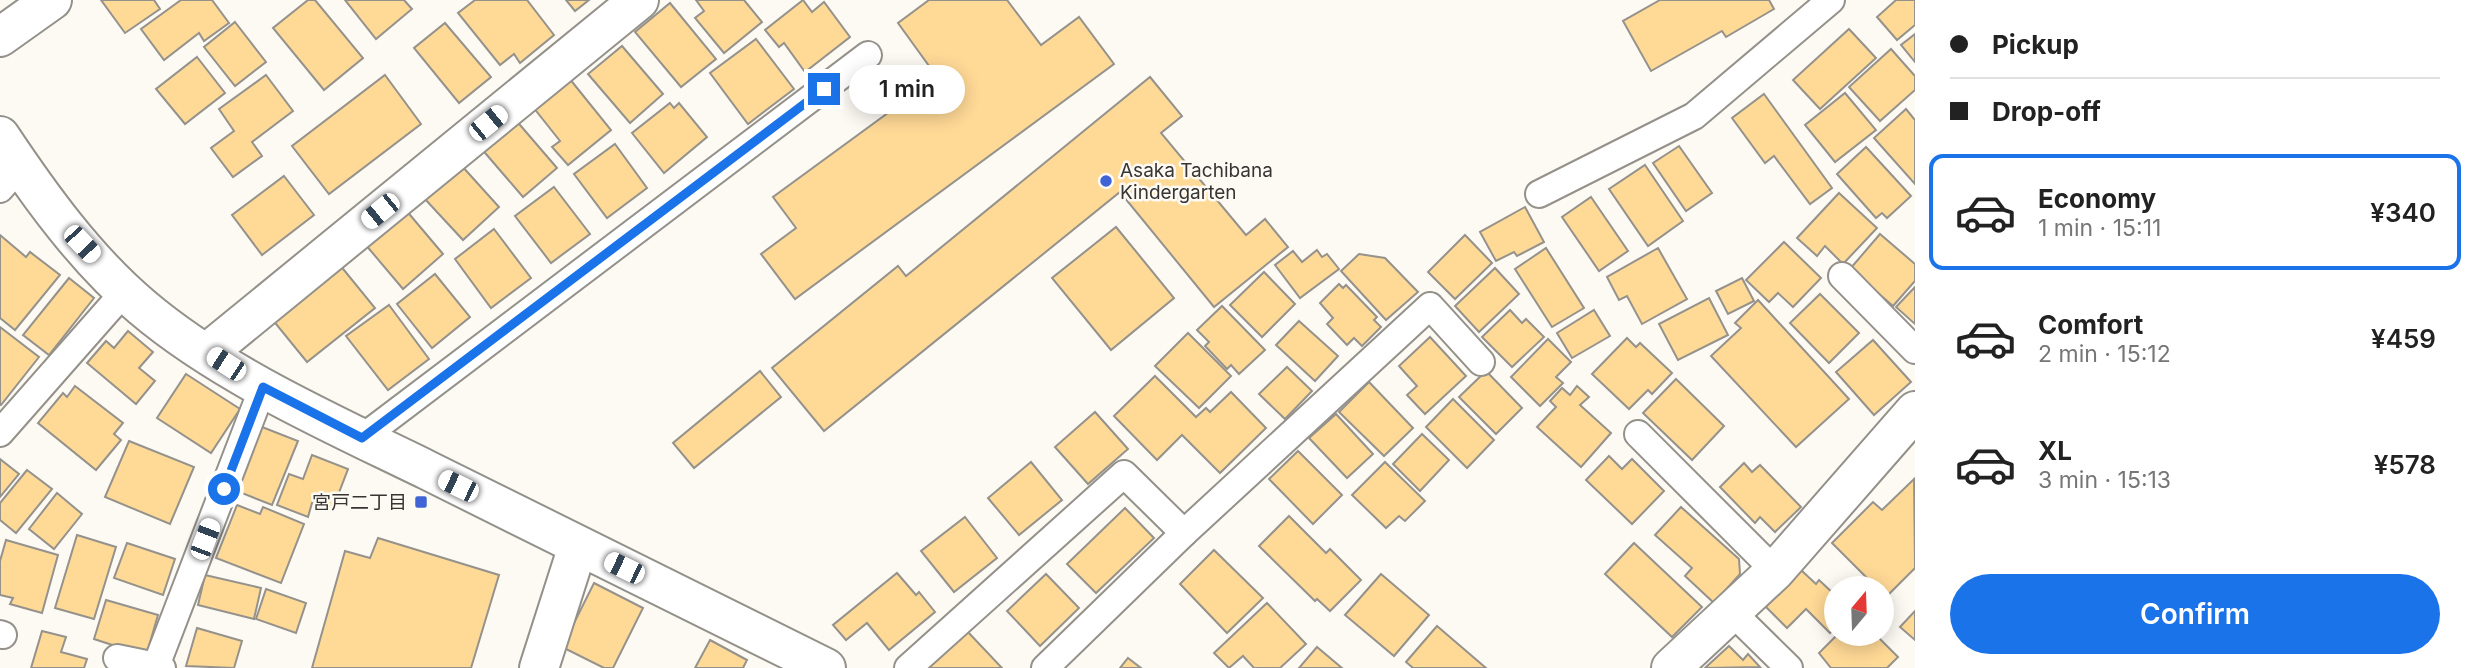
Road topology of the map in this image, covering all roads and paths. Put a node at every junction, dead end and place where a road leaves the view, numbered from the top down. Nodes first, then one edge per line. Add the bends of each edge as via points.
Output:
1 (52, 0) edge
2 (639, 0) edge
3 (1831, 0) edge
4 (0, 37) edge
5 (868, 55) dead end
6 (7, 164) edge
7 (1539, 194) dead end
8 (1842, 276) dead end
9 (125, 291) junction
10 (1915, 350) edge
11 (208, 352) junction
12 (1481, 362) dead end
13 (263, 387) junction
14 (1915, 411) edge
15 (0, 433) edge
16 (1638, 434) dead end
17 (362, 438) junction
18 (1184, 533) junction
19 (578, 545) junction
20 (1775, 571) junction
21 (1731, 611) junction
22 (117, 659) dead end
23 (159, 667) edge
24 (539, 668) edge
25 (826, 668) edge
26 (908, 668) edge
27 (1045, 668) edge
28 (1671, 668) edge
29 (1789, 668) edge

1 - 4 street
2 - 11 street
3 - 7 lane via 1694,116
5 - 17 lane
6 - 9 street
8 - 10 lane
9 - 11 street
9 - 15 lane
11 - 13 street
12 - 18 lane via 1430,306
13 - 17 street
13 - 23 lane
14 - 20 street
16 - 20 lane
17 - 19 street
18 - 26 lane via 1124,474
18 - 27 lane
19 - 24 street
19 - 25 street
20 - 21 street
21 - 28 street
21 - 29 lane
22 - 23 lane

